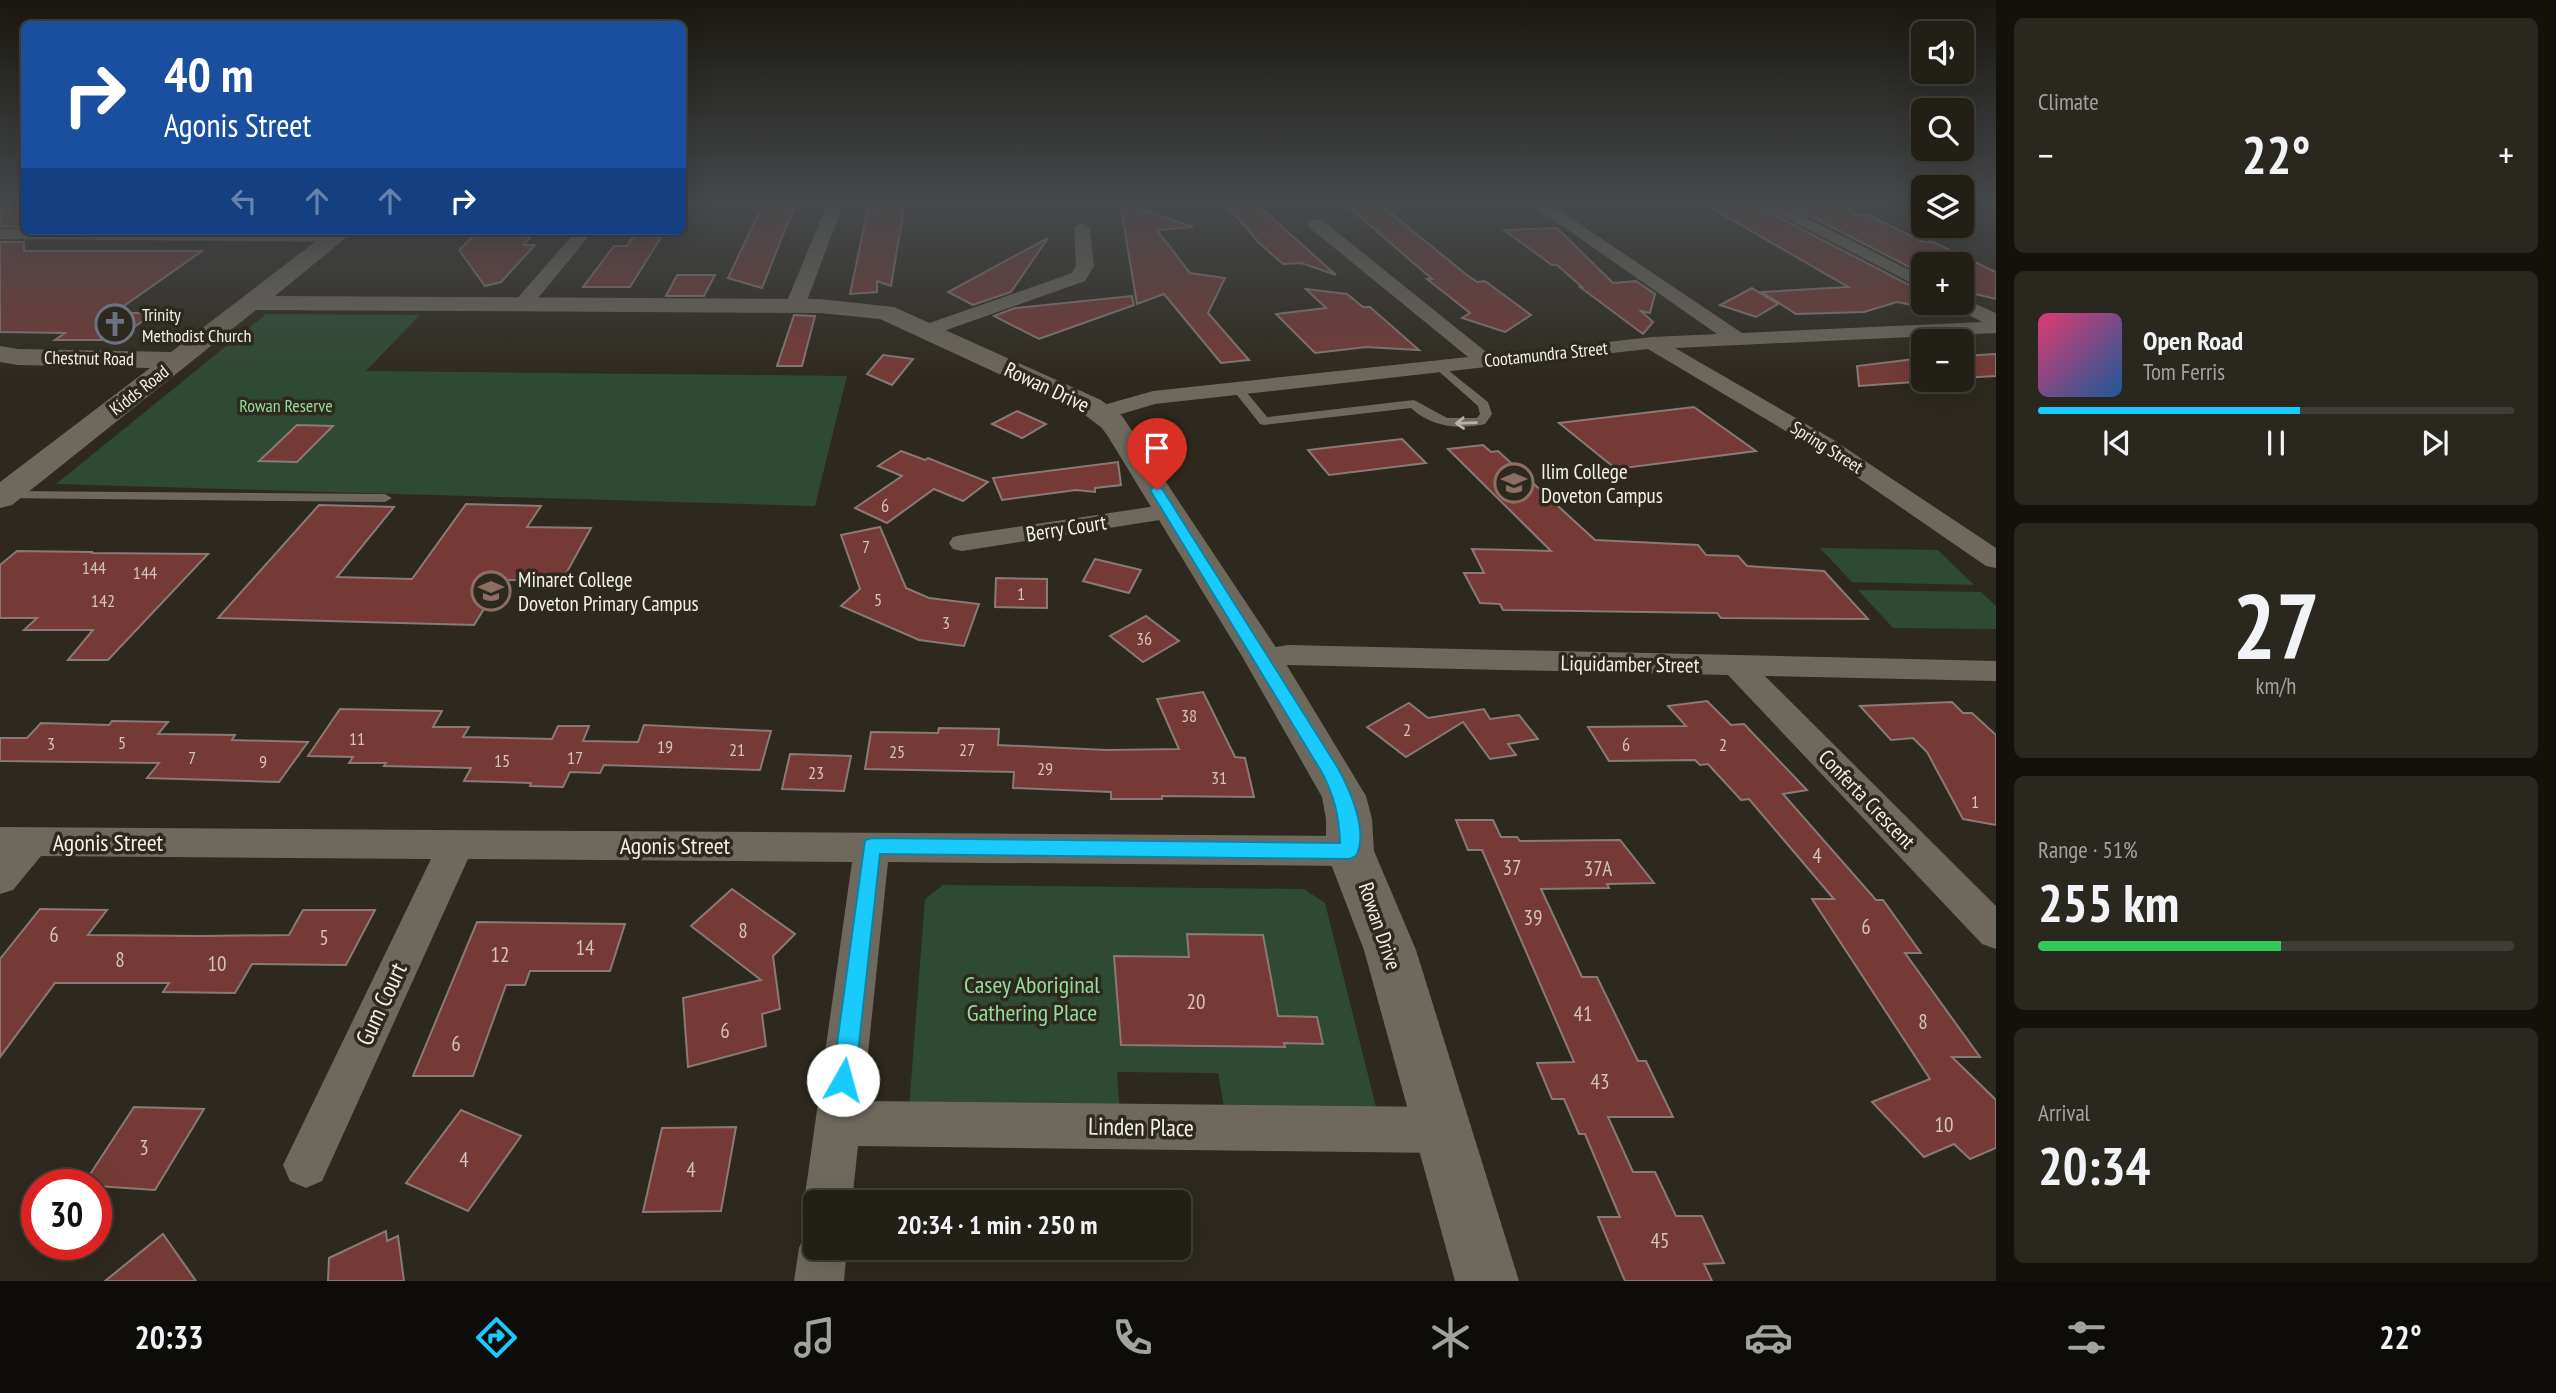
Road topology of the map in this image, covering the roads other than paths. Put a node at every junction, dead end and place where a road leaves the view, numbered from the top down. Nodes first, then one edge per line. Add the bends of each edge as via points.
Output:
1 (305, 262) edge
2 (559, 262) edge
3 (812, 262) edge
4 (1085, 262) edge
5 (1363, 262) edge
6 (1624, 262) edge
7 (1880, 262) edge
8 (1911, 278) edge
9 (252, 303) junction
10 (522, 305) junction
11 (795, 306) junction
12 (1974, 310) edge
13 (1996, 321) edge
14 (1996, 327) edge
15 (928, 330) junction
16 (1737, 338) junction
17 (1652, 343) junction
18 (0, 354) edge
19 (178, 360) junction
20 (1484, 360) junction
21 (1439, 366) junction
22 (1239, 390) junction
23 (1101, 413) junction
24 (2, 496) edge
25 (385, 498) dead end
26 (1170, 512) junction
27 (961, 543) dead end
28 (1996, 560) edge
29 (1263, 658) junction
30 (1737, 666) junction
31 (1996, 671) edge
32 (16, 841) edge
33 (457, 843) junction
34 (872, 846) junction
35 (1350, 851) junction
36 (0, 879) edge
37 (1996, 932) edge
38 (838, 1123) junction
39 (1444, 1130) junction
40 (306, 1165) dead end
41 (830, 1190) edge
42 (822, 1260) edge
43 (819, 1281) edge
44 (1487, 1281) edge

1 - 9 street, Kidds Road
2 - 10 street
3 - 11 street
4 - 15 street via 1079,277
5 - 20 street
6 - 16 street
7 - 8 street
9 - 10 street, Rowan Drive
9 - 19 street, Kidds Road
10 - 11 street, Rowan Drive
11 - 15 street, Rowan Drive via 885,312
12 - 13 street
14 - 16 street, Cootamundra Street
15 - 23 street, Rowan Drive
16 - 17 street, Cootamundra Street
17 - 20 street, Cootamundra Street
17 - 28 street, Spring Street via 1824,444
18 - 19 street, Chestnut Road
19 - 24 street, Kidds Road
20 - 21 street, Cootamundra Street
21 - 22 street, Cootamundra Street
21 -> 22 lane via 1484,405 1486,414 1481,421 1450,423 1414,404 1264,421
22 - 23 street, Cootamundra Street via 1153,398
23 - 26 street, Rowan Drive via 1122,435
24 - 25 lane
26 - 27 street, Berry Court
26 - 29 street, Rowan Drive
29 - 30 street, Liquidamber Street
29 - 35 street, Rowan Drive via 1343,796
30 - 31 street, Liquidamber Street
30 - 37 street, Conferta Crescent
32 - 33 street, Agonis Street
32 - 36 street
33 - 34 street, Agonis Street
33 - 40 street, Gum Court
34 - 35 street, Agonis Street
34 - 38 street
35 - 39 street, Rowan Drive via 1390,950
38 - 39 street, Linden Place
38 - 41 street
39 - 44 street, Rowan Drive
42 - 43 street

